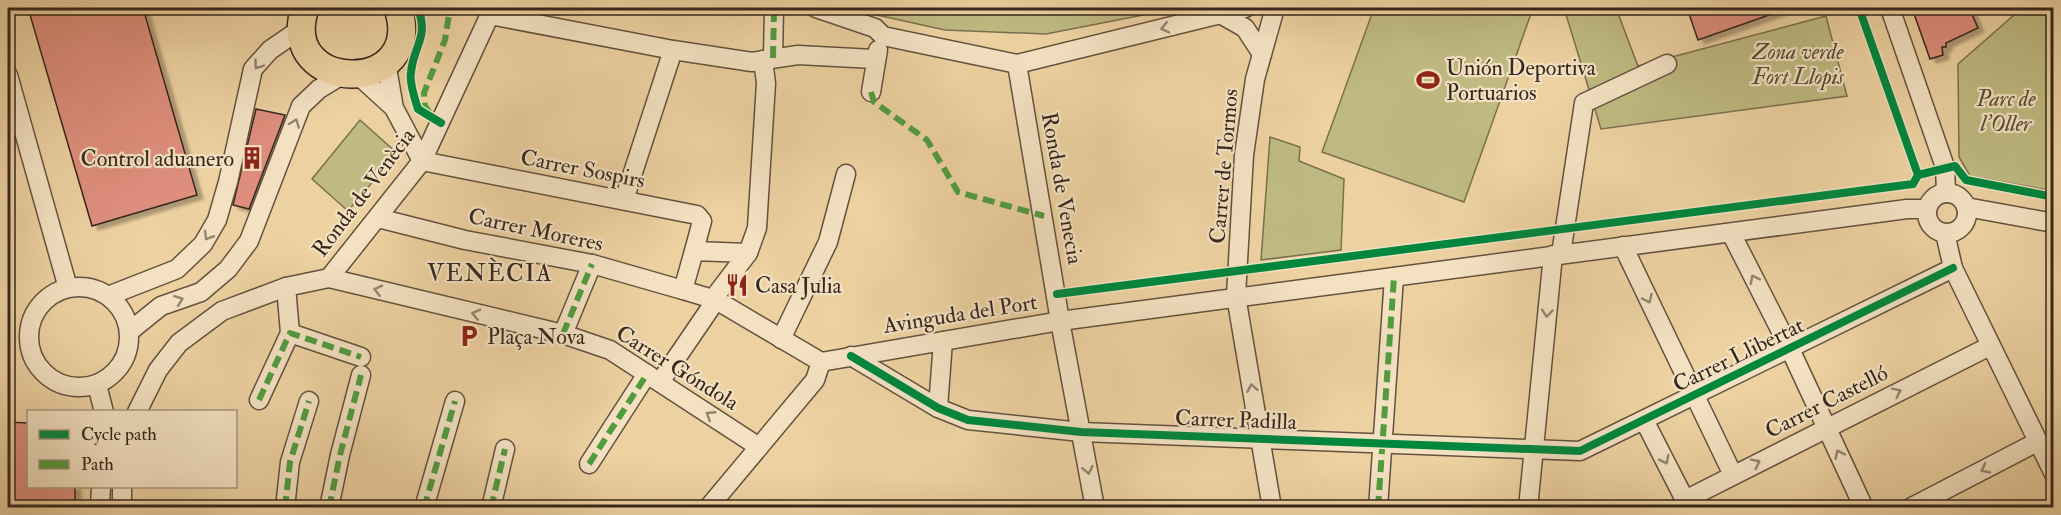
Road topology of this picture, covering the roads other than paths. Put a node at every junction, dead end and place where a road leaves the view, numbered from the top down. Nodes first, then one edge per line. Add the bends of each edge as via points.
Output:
1 (398, 8) edge
2 (774, 8) edge
3 (816, 8) edge
4 (1245, 8) edge
5 (1275, 8) edge
6 (1890, 8) edge
7 (491, 11) edge
8 (1222, 15) junction
9 (303, 18) edge
10 (883, 36) junction
11 (673, 50) junction
12 (1262, 54) junction
13 (768, 59) junction
14 (874, 60) junction
15 (386, 62) junction
16 (1017, 64) junction
17 (1667, 64) dead end
18 (8, 75) edge
19 (350, 75) junction
20 (871, 93) dead end
21 (394, 108) junction
22 (422, 161) junction
23 (846, 174) dead end
24 (1946, 193) junction
25 (624, 200) junction
26 (1966, 207) junction
27 (1927, 209) junction
28 (378, 218) junction
29 (2054, 223) edge
30 (1731, 233) junction
31 (1945, 233) junction
32 (1623, 246) junction
33 (694, 250) junction
34 (748, 253) junction
35 (1557, 255) junction
36 (592, 264) junction
37 (1953, 268) junction
38 (1394, 277) junction
39 (329, 278) junction
40 (286, 287) junction
41 (68, 288) junction
42 (683, 290) junction
43 (108, 296) junction
44 (1236, 296) junction
45 (715, 299) junction
46 (1060, 321) junction
47 (130, 332) junction
48 (290, 333) junction
49 (563, 334) junction
50 (782, 339) junction
51 (943, 341) junction
52 (1990, 346) junction
53 (1790, 349) junction
54 (851, 356) junction
55 (821, 362) junction
56 (654, 378) junction
57 (97, 386) junction
58 (1693, 396) junction
59 (259, 400) dead end
60 (309, 401) dead end
61 (455, 401) dead end
62 (938, 408) junction
63 (104, 410) edge
64 (138, 410) edge
65 (1644, 420) junction
66 (1826, 427) junction
67 (1081, 432) junction
68 (1260, 437) junction
69 (2037, 442) junction
70 (1382, 443) junction
71 (759, 447) junction
72 (505, 449) dead end
73 (1534, 450) junction
74 (589, 464) dead end
75 (2054, 474) edge
76 (1733, 475) junction
77 (101, 488) edge
78 (122, 488) edge
79 (100, 507) edge
80 (122, 507) edge
81 (285, 507) edge
82 (329, 507) edge
83 (424, 507) edge
84 (491, 507) edge
85 (708, 507) edge
86 (1095, 507) edge
87 (1272, 507) edge
88 (1378, 507) edge
89 (1528, 507) edge
90 (1864, 507) edge
91 (1910, 507) edge

1 - 15 highway via 400,36
2 - 13 street
3 - 10 street via 874,28
4 - 8 street
5 - 12 street, Carrer de Tormos
6 - 24 street via 1945,166
7 - 11 street
7 - 22 street, Ronda de Venècia
8 - 12 street via 1245,28
8 -> 16 street
9 - 19 highway via 305,44 314,58 326,69
9 -> 43 street via 253,69 228,182 217,220 203,244 177,269
10 - 14 street
10 - 16 street
11 - 13 street via 752,62
11 - 25 street
12 - 44 street, Carrer de Tormos via 1244,155
13 - 14 street via 798,55
13 - 34 street via 757,228
14 - 20 street
15 - 19 highway via 373,71
15 - 21 street
16 - 46 street, Ronda de Venecia
17 - 35 street via 1584,103
18 - 41 street
19 - 21 street
47 -> 19 street via 161,306 201,292 228,269 249,241 301,106 319,89
21 - 22 street
22 - 25 street, Carrer Sospirs
22 - 28 street, Ronda de Venècia
23 - 50 street via 828,242
24 - 26 street via 1959,197
24 - 27 street via 1934,197
25 - 33 street, Carrer Sospirs via 697,215 702,221
26 - 29 street
26 - 31 street via 1963,226
27 - 30 street, Avinguda del Port
27 - 31 street via 1929,222
28 - 36 street, Carrer Moreres via 465,240
28 - 39 street, Ronda de Venècia
30 - 32 street, Avinguda del Port
53 -> 30 street
31 - 37 street
32 - 35 street, Avinguda del Port
32 -> 58 street
33 - 34 street
33 - 42 street
34 - 45 street
35 - 38 street, Avinguda del Port
35 -> 73 street
36 - 42 street, Carrer Moreres
36 - 49 street
37 - 52 street
37 - 53 street, Carrer Llibertat
38 - 44 street, Avinguda del Port
38 - 70 street
39 - 40 street, Ronda de Venècia
49 -> 39 street, Carrer Góndola
40 - 48 street
40 - 64 street, Ronda de Venècia via 222,311 179,343 158,370
41 - 43 street via 88,288
41 - 57 street via 53,294 36,312 28,335 30,352 43,373 64,386
42 - 45 street, Carrer Moreres
43 - 47 street via 122,311
44 - 46 street, Avinguda del Port
68 -> 44 street, Carrer de Tormos
45 - 50 street, Carrer Moreres
45 - 56 street
46 - 51 street, Avinguda del Port
46 - 67 street, Ronda de Venecia
47 - 57 street via 123,364
48 - 59 street
48 - 82 street via 361,366
49 - 56 street, Carrer Góndola via 610,350
50 - 55 street, Carrer Moreres
51 - 54 street, Avinguda del Port
51 - 62 street
66 -> 52 street, Carrer Castelló
52 - 69 street
53 - 58 street, Carrer Llibertat
53 - 66 street
54 - 55 street, Avinguda del Port
54 - 62 street, Carrer Padilla
55 - 71 street via 815,380
71 -> 56 street, Carrer Góndola
56 - 74 street
57 - 63 street
58 - 65 street, Carrer Llibertat
58 - 76 street
60 - 81 street via 291,462
61 - 83 street
62 - 67 street, Carrer Padilla via 968,420
65 - 73 street, Carrer Llibertat via 1580,451
65 -> 76 street, Carrer Castelló via 1685,500
76 -> 66 street, Carrer Castelló
90 -> 66 street
67 - 68 street, Carrer Padilla
67 -> 86 street, Ronda de Venecia
68 - 70 street, Carrer Padilla
68 - 87 street, Carrer de Tormos
69 - 75 street
69 -> 91 street
70 - 73 street, Carrer Padilla
70 - 88 street
71 - 85 street
72 - 84 street
73 - 89 street
77 - 79 street
78 - 80 street

